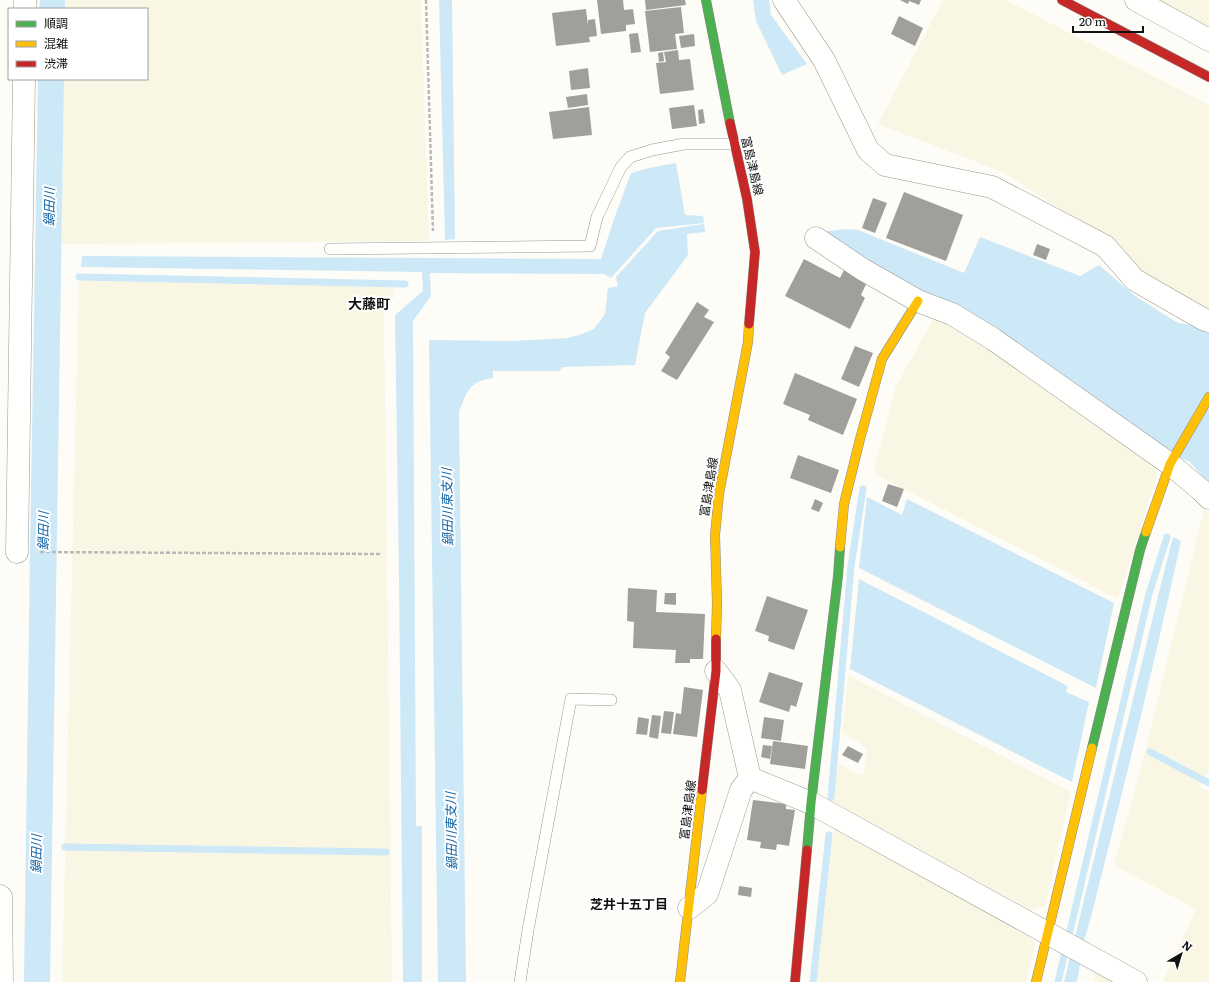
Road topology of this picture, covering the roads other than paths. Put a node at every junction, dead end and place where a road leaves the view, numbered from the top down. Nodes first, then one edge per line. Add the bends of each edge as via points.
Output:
1 (706, 0) edge
2 (784, 0) edge
3 (1062, 0) edge
4 (1136, 0) edge
5 (1209, 40) edge
6 (1209, 77) edge
7 (24, 80) edge
8 (734, 144) junction
9 (816, 238) dead end
10 (330, 248) dead end
11 (918, 301) junction
12 (1209, 321) edge
13 (1209, 397) edge
14 (1170, 464) junction
15 (1209, 498) edge
16 (17, 552) dead end
17 (716, 671) junction
18 (611, 700) dead end
19 (750, 778) junction
20 (811, 803) junction
21 (0, 896) edge
22 (689, 908) junction
23 (1048, 933) junction
24 (2, 982) edge
25 (520, 982) edge
26 (680, 982) edge
27 (795, 982) edge
28 (1036, 982) edge
29 (1136, 982) edge

1 - 8 street, 富島津島線
2 - 12 street via 824,60 868,150 885,165 992,187 1105,246 1135,280
3 - 6 street
4 - 5 street
7 - 16 street
8 - 10 lane via 684,144 630,157 621,167 597,217 590,246
8 - 17 street, 富島津島線 via 747,199 755,252 748,342 719,494 715,535
9 - 11 street via 862,269
11 - 14 street via 952,314 993,339
11 - 20 street via 882,359 844,504
13 - 14 street
14 - 15 street
14 - 23 street via 1140,550
17 - 19 street via 730,690
17 - 22 street, 富島津島線
18 - 25 lane via 571,699
19 - 20 street
19 - 22 street via 741,790 706,894
20 - 23 street
20 - 27 street
21 - 24 street
22 - 26 street, 富島津島線
23 - 28 street
23 - 29 street

